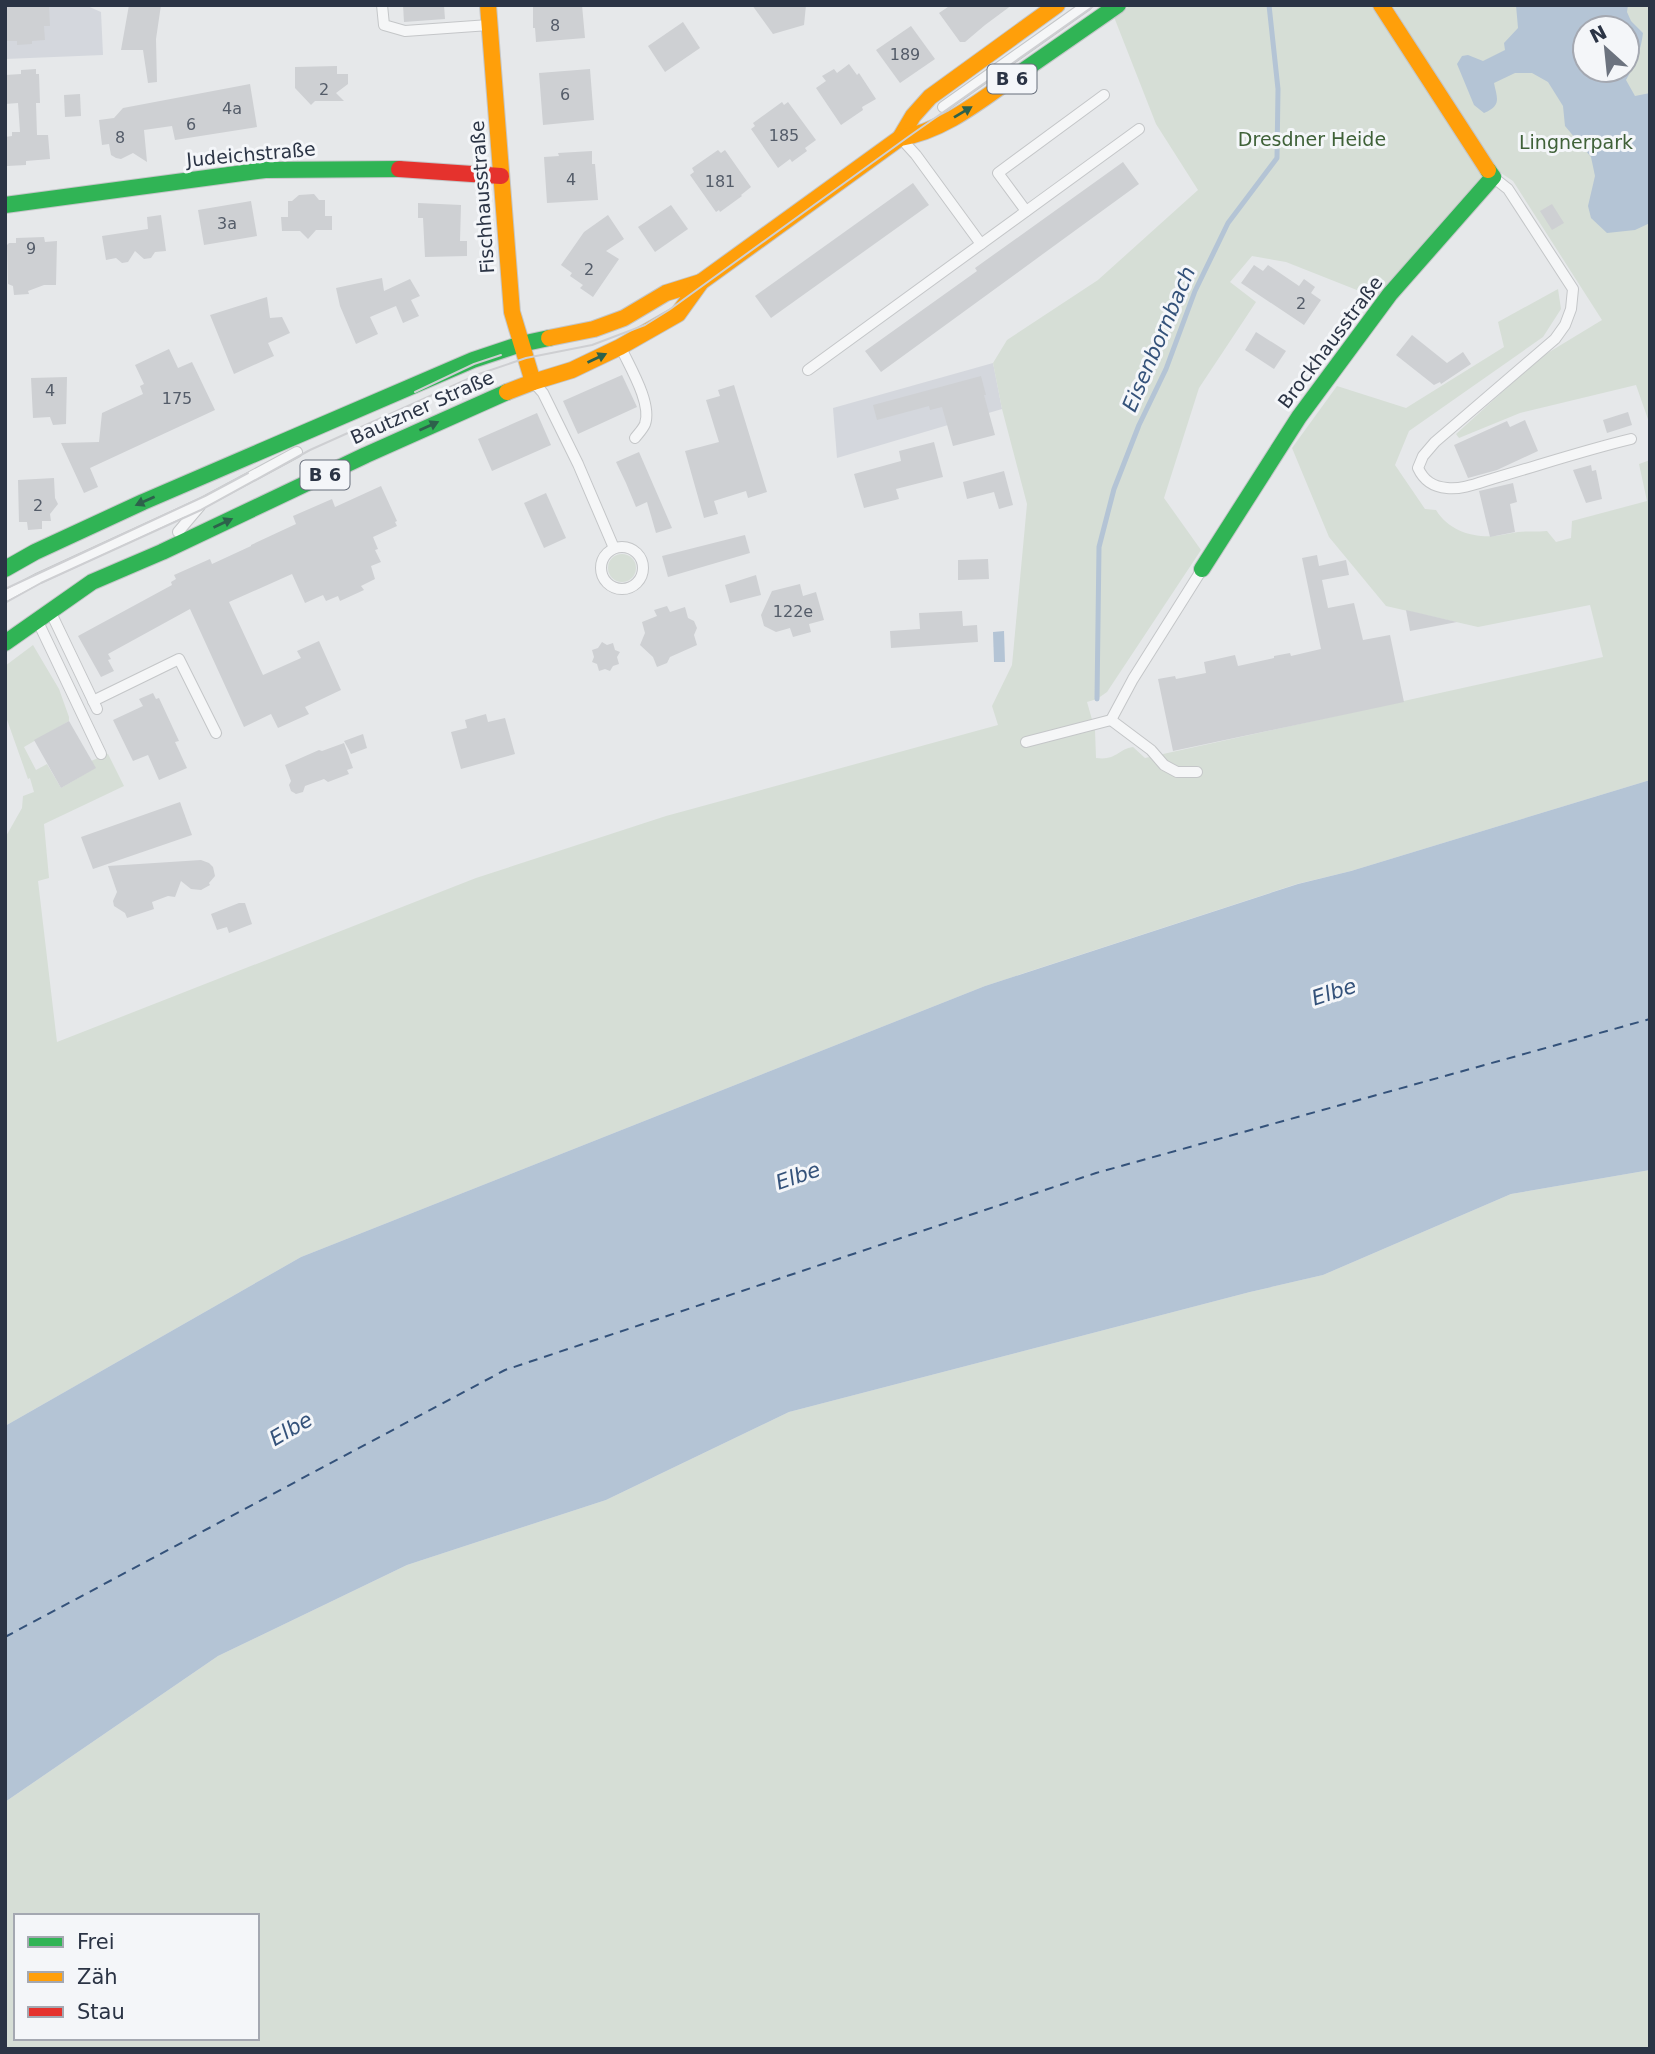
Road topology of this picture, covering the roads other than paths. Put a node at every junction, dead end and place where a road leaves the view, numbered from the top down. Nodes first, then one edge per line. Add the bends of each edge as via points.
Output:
1 (382, 5) edge
2 (488, 5) edge
3 (1057, 5) edge
4 (1087, 5) edge
5 (1118, 5) edge
6 (1381, 5) edge
7 (490, 25) junction
8 (1104, 95) dead end
9 (933, 114) dead end
10 (922, 122) dead end
11 (1139, 129) dead end
12 (901, 138) junction
13 (501, 176) junction
14 (1493, 177) junction
15 (5, 205) edge
16 (1026, 211) junction
17 (981, 244) junction
18 (701, 282) junction
19 (673, 301) dead end
20 (647, 317) dead end
21 (575, 344) dead end
22 (620, 347) junction
23 (523, 349) junction
24 (551, 349) dead end
25 (808, 370) dead end
26 (453, 380) dead end
27 (533, 382) junction
28 (635, 438) dead end
29 (1631, 439) dead end
30 (302, 442) junction
31 (202, 503) junction
32 (614, 548) junction
33 (162, 552) junction
34 (5, 569) edge
35 (1202, 569) joint
36 (92, 582) junction
37 (6, 595) edge
38 (43, 616) junction
39 (5, 623) edge
40 (5, 643) edge
41 (1111, 720) junction
42 (216, 733) dead end
43 (1026, 742) dead end
44 (101, 754) dead end
45 (1197, 772) dead end

1 - 7 lane via 384,25 405,31
2 - 7 main road, Fischhausstraße
3 - 12 main road, Bautzner Straße / B 6 via 930,97 913,113
4 - 9 lane
12 -> 5 main road, Bautzner Straße / B 6 via 919,135 963,113
6 - 14 main road
7 - 13 main road, Fischhausstraße
8 - 16 lane via 998,173
10 - 12 lane
11 - 16 lane
12 - 17 lane
12 - 18 main road, Bautzner Straße / B 6
13 - 15 main road, Judeichstraße via 384,168 265,170
13 - 23 main road, Fischhausstraße via 512,312
14 - 29 lane via 1508,189 1573,289 1571,309 1555,339 1435,442 1418,468 1428,482 1450,489
14 - 35 main road, Brockhausstraße via 1390,294 1299,417
16 - 17 lane
17 - 25 lane
18 - 19 lane
18 - 22 main road, Bautzner Straße / B 6 via 678,314
18 - 23 main road, Bautzner Straße / B 6 via 666,293 624,318
20 - 21 lane
27 -> 22 main road, Bautzner Straße / B 6
22 - 28 lane via 645,405 645,423
23 - 24 lane
23 - 26 lane
23 - 27 main road, Fischhausstraße
23 - 30 main road, Bautzner Straße / B 6 via 473,360
27 - 32 lane via 578,464
33 -> 27 main road, Bautzner Straße / B 6
30 - 31 lane via 265,469
30 -> 34 main road, Bautzner Straße / B 6 via 237,461
31 - 33 lane
31 - 37 lane
32 - 32 lane via 628,547 640,556 644,570 632,587 618,589 603,577 601,564
33 - 36 main road, Bautzner Straße / B 6
35 - 41 lane, Brockhausstraße
36 - 38 main road, Bautzner Straße / B 6
36 - 39 main road
38 - 40 main road, Bautzner Straße / B 6
38 - 42 lane via 95,705 179,659
38 - 44 lane
41 - 43 lane
41 - 45 lane via 1164,765 1177,772

